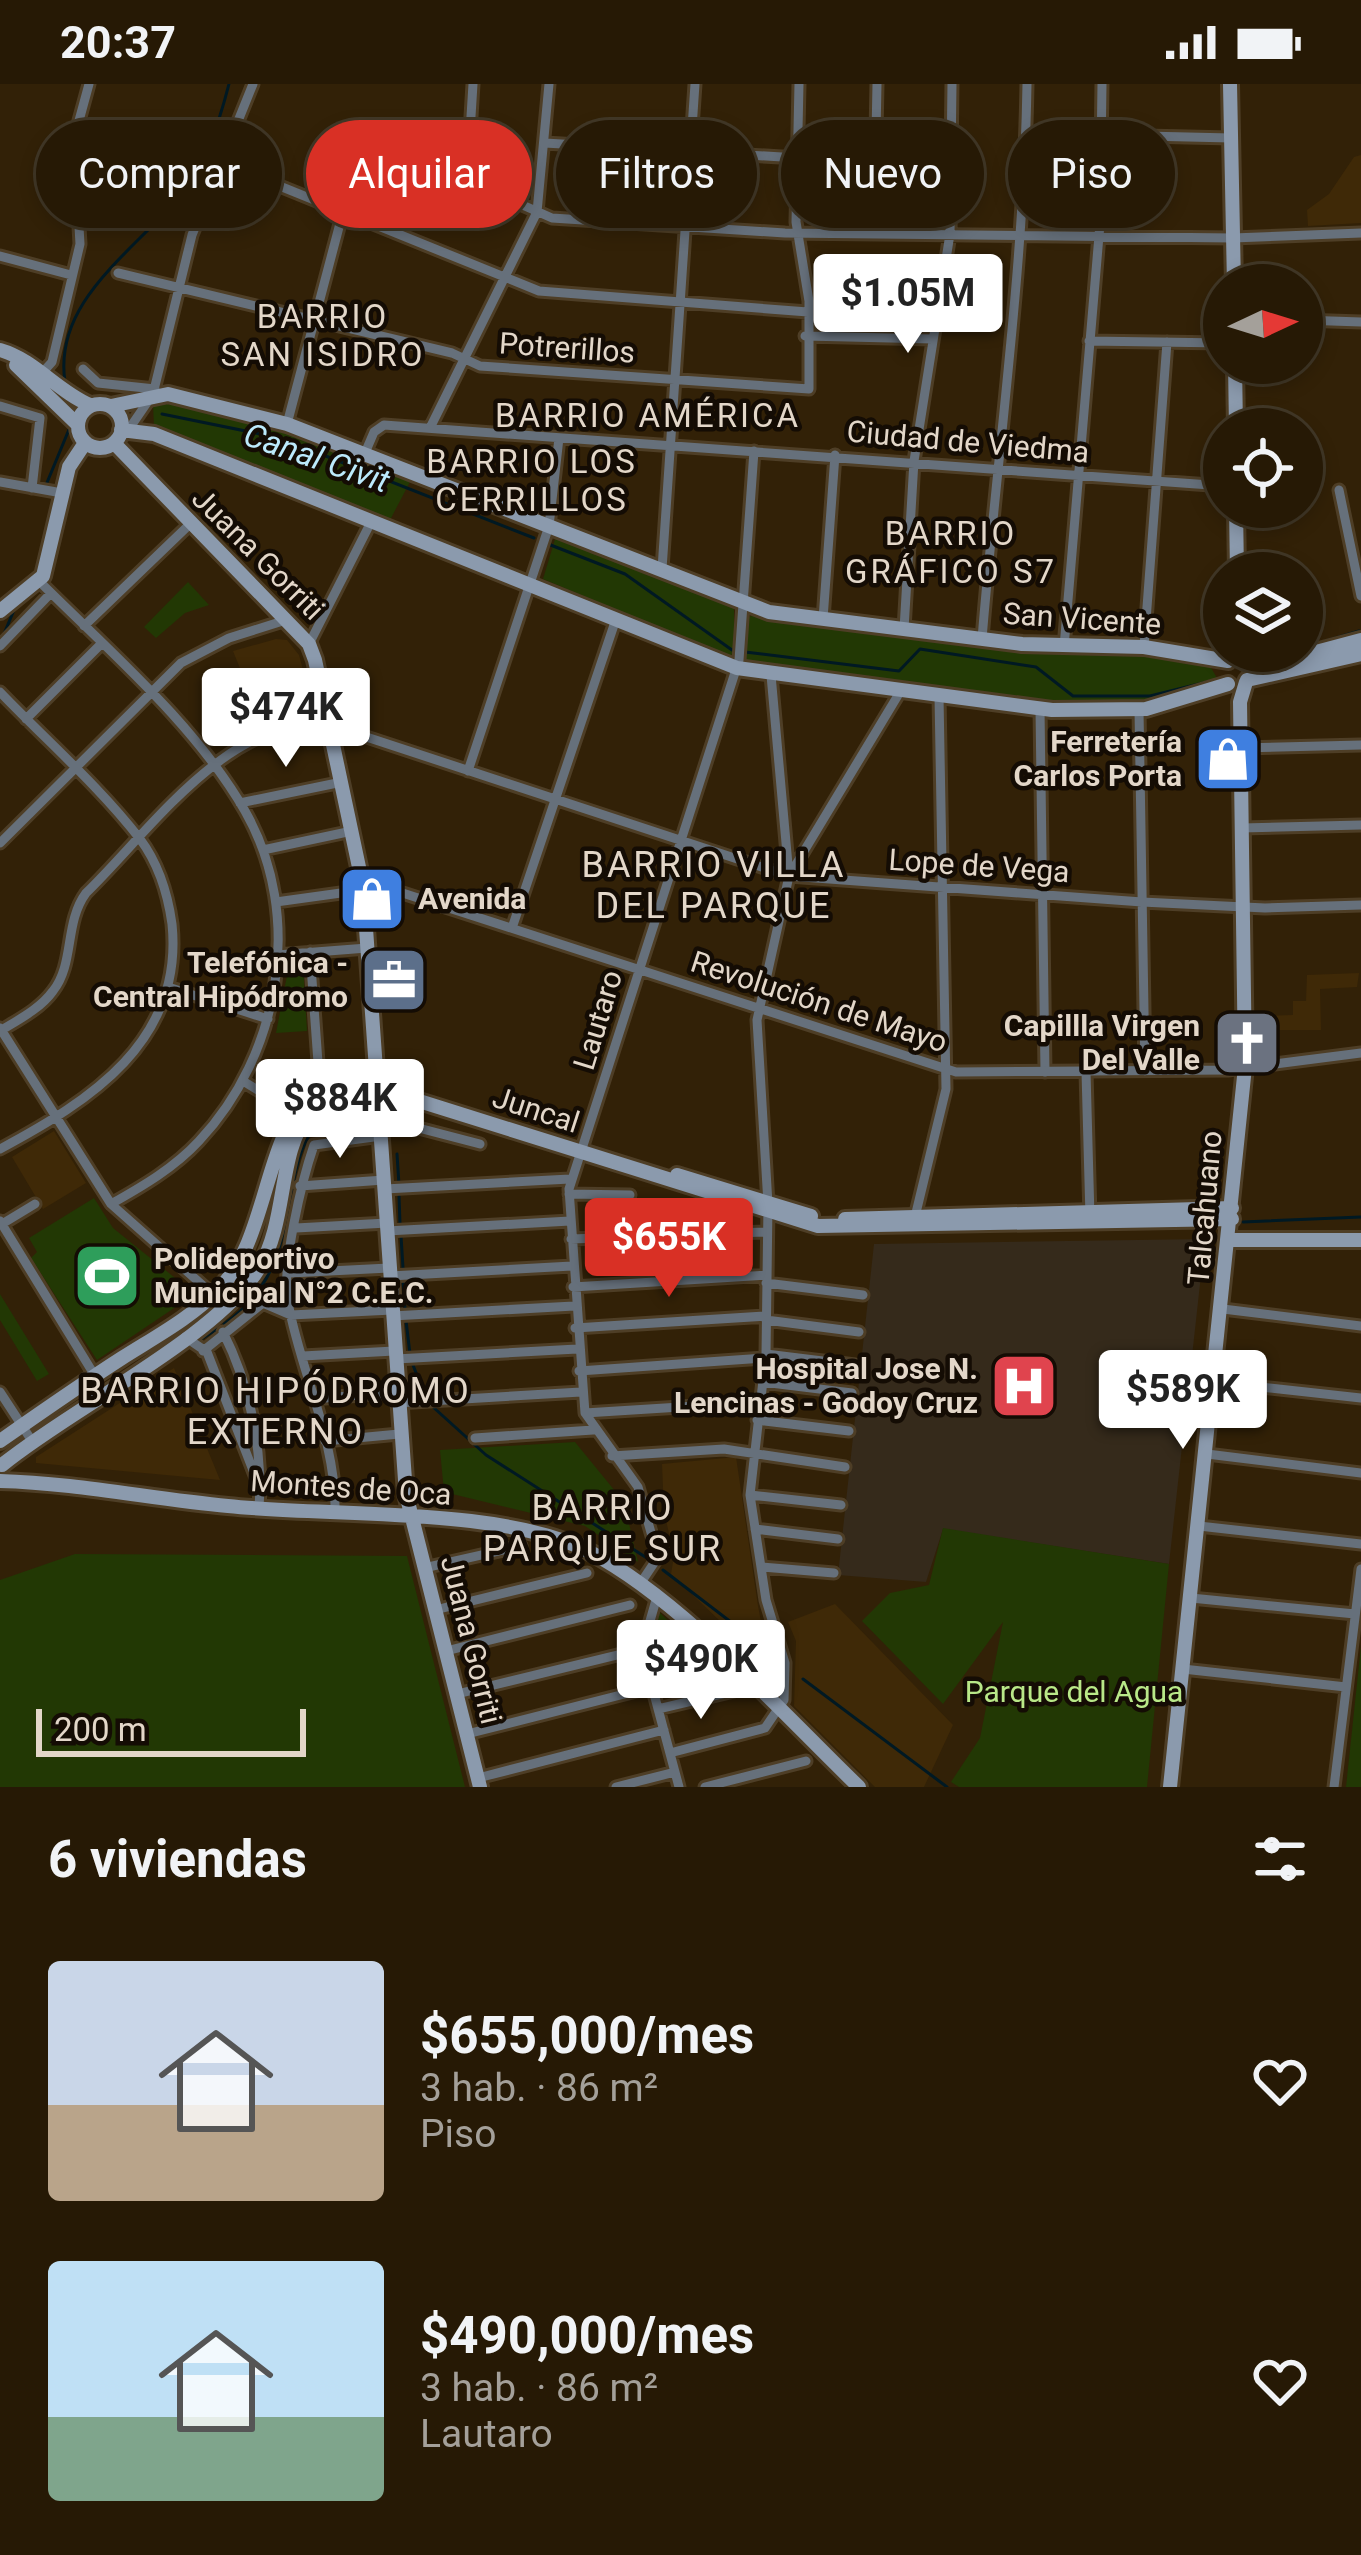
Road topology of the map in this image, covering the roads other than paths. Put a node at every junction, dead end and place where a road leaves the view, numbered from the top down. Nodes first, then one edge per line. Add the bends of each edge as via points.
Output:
1 (89, 84) edge
2 (253, 84) edge
3 (473, 84) edge
4 (549, 84) edge
5 (695, 84) edge
6 (799, 84) edge
7 (877, 84) edge
8 (952, 84) edge
9 (1027, 84) edge
10 (1102, 84) edge
11 (1231, 84) edge
12 (471, 120) edge
13 (692, 120) edge
14 (799, 120) edge
15 (1102, 120) edge
16 (1175, 137) edge
17 (1232, 138) junction
18 (544, 143) junction
19 (556, 144) edge
20 (532, 210) edge
21 (537, 212) junction
22 (556, 218) edge
23 (339, 228) edge
24 (384, 228) edge
25 (686, 228) edge
26 (708, 228) edge
27 (798, 228) edge
28 (1099, 228) edge
29 (798, 232) junction
30 (874, 233) junction
31 (1361, 233) edge
32 (950, 234) junction
33 (1024, 235) junction
34 (1099, 236) junction
35 (1233, 238) junction
36 (0, 256) edge
37 (1234, 264) edge
38 (118, 273) dead end
39 (70, 275) junction
40 (506, 276) junction
41 (178, 287) junction
42 (680, 303) junction
43 (808, 312) junction
44 (316, 320) junction
45 (1323, 321) edge
46 (1361, 322) edge
47 (805, 336) junction
48 (933, 339) junction
49 (1089, 341) junction
50 (1167, 342) junction
51 (1203, 343) edge
52 (0, 350) edge
53 (0, 359) edge
54 (463, 360) junction
55 (83, 368) dead end
56 (42, 374) junction
57 (675, 379) junction
58 (154, 392) junction
59 (90, 405) junction
60 (0, 406) edge
61 (111, 406) junction
62 (77, 424) junction
63 (287, 424) junction
64 (430, 428) junction
65 (122, 434) junction
66 (559, 438) junction
67 (85, 442) junction
68 (670, 446) junction
69 (754, 451) junction
70 (365, 453) junction
71 (835, 455) junction
72 (914, 460) junction
73 (996, 466) junction
74 (1076, 472) junction
75 (1156, 481) junction
76 (0, 482) edge
77 (1203, 484) edge
78 (47, 490) junction
79 (1339, 490) dead end
80 (371, 522) junction
81 (190, 524) junction
82 (549, 526) junction
83 (662, 569) junction
84 (39, 581) junction
85 (530, 585) junction
86 (51, 593) junction
87 (1361, 596) edge
88 (744, 603) junction
89 (0, 611) edge
90 (616, 619) junction
91 (824, 619) junction
92 (286, 620) junction
93 (84, 626) junction
94 (904, 629) junction
95 (982, 639) junction
96 (1361, 640) edge
97 (101, 644) junction
98 (309, 644) junction
99 (0, 646) edge
100 (1064, 647) junction
101 (1144, 647) junction
102 (1323, 650) edge
103 (1203, 654) edge
104 (1361, 654) edge
105 (737, 668) junction
106 (1222, 672) edge
107 (1238, 672) edge
108 (771, 675) junction
109 (1238, 683) junction
110 (0, 692) edge
111 (147, 692) junction
112 (900, 692) junction
113 (939, 696) junction
114 (1040, 710) junction
115 (1139, 710) junction
116 (26, 719) junction
117 (330, 725) junction
118 (1361, 746) edge
119 (1240, 748) junction
120 (214, 764) junction
121 (73, 767) junction
122 (468, 771) junction
123 (342, 782) junction
124 (555, 798) junction
125 (240, 803) junction
126 (1361, 825) edge
127 (1241, 828) junction
128 (352, 831) junction
129 (141, 840) junction
130 (680, 842) junction
131 (0, 843) edge
132 (263, 850) junction
133 (789, 876) junction
134 (363, 886) junction
135 (942, 887) junction
136 (1042, 896) junction
137 (276, 902) junction
138 (1142, 902) junction
139 (1361, 905) edge
140 (1243, 908) junction
141 (512, 928) junction
142 (367, 948) junction
143 (310, 952) junction
144 (277, 955) junction
145 (639, 968) junction
146 (168, 987) junction
147 (759, 1008) junction
148 (268, 1019) junction
149 (0, 1030) edge
150 (1361, 1053) edge
151 (1245, 1067) junction
152 (945, 1069) junction
153 (1145, 1071) junction
154 (1045, 1072) junction
155 (1087, 1072) junction
156 (243, 1081) junction
157 (377, 1085) junction
158 (320, 1093) junction
159 (400, 1095) junction
160 (295, 1113) junction
161 (56, 1118) junction
162 (382, 1129) junction
163 (480, 1144) dead end
164 (0, 1148) edge
165 (582, 1149) junction
166 (570, 1179) junction
167 (385, 1185) junction
168 (300, 1186) junction
169 (569, 1194) junction
170 (630, 1195) dead end
171 (35, 1204) dead end
172 (111, 1204) junction
173 (768, 1210) junction
174 (1232, 1214) junction
175 (1090, 1217) junction
176 (570, 1221) junction
177 (1, 1222) edge
178 (914, 1222) junction
179 (387, 1227) junction
180 (296, 1228) junction
181 (767, 1232) junction
182 (571, 1238) junction
183 (1231, 1240) junction
184 (1361, 1240) edge
185 (572, 1266) junction
186 (390, 1272) junction
187 (290, 1273) junction
188 (766, 1278) junction
189 (573, 1287) junction
190 (214, 1294) junction
191 (862, 1295) dead end
192 (226, 1306) junction
193 (574, 1306) junction
194 (1223, 1310) junction
195 (392, 1313) junction
196 (291, 1315) junction
197 (214, 1317) junction
198 (766, 1318) junction
199 (1361, 1326) edge
200 (575, 1328) junction
201 (224, 1332) junction
202 (859, 1332) dead end
203 (184, 1337) junction
204 (577, 1349) junction
205 (203, 1351) junction
206 (394, 1355) junction
207 (302, 1356) junction
208 (766, 1356) junction
209 (855, 1365) dead end
210 (579, 1371) junction
211 (95, 1376) junction
212 (762, 1382) junction
213 (1215, 1382) junction
214 (0, 1392) edge
215 (580, 1392) junction
216 (852, 1394) dead end
217 (396, 1397) junction
218 (1361, 1398) edge
219 (314, 1399) junction
220 (760, 1402) junction
221 (585, 1413) junction
222 (758, 1420) junction
223 (21, 1426) junction
224 (593, 1430) junction
225 (848, 1431) dead end
226 (399, 1435) junction
227 (475, 1438) dead end
228 (32, 1441) junction
229 (325, 1441) junction
230 (1207, 1454) junction
231 (753, 1455) junction
232 (612, 1456) junction
233 (2, 1457) edge
234 (845, 1467) dead end
235 (1361, 1473) edge
236 (0, 1481) edge
237 (37, 1484) junction
238 (261, 1488) junction
239 (750, 1495) junction
240 (841, 1505) dead end
241 (259, 1508) junction
242 (335, 1513) junction
243 (412, 1517) junction
244 (1199, 1526) junction
245 (755, 1529) junction
246 (838, 1539) dead end
247 (1361, 1544) edge
248 (521, 1546) dead end
249 (761, 1567) junction
250 (424, 1568) junction
251 (1361, 1569) edge
252 (587, 1573) dead end
253 (834, 1573) dead end
254 (639, 1586) junction
255 (1191, 1598) junction
256 (656, 1600) junction
257 (631, 1605) dead end
258 (435, 1610) junction
259 (1355, 1615) junction
260 (642, 1649) junction
261 (446, 1652) junction
262 (1183, 1669) junction
263 (652, 1687) junction
264 (1346, 1688) junction
265 (734, 1691) dead end
266 (457, 1694) junction
267 (658, 1709) junction
268 (781, 1711) junction
269 (664, 1730) junction
270 (467, 1734) junction
271 (670, 1754) junction
272 (806, 1761) dead end
273 (675, 1772) junction
274 (479, 1782) edge
275 (616, 1787) edge
276 (679, 1787) edge
277 (705, 1787) edge
278 (859, 1787) edge
279 (1170, 1787) edge
280 (1334, 1787) edge

1 - 39 street via 74,139 81,228
2 - 41 street
3 - 12 street
4 - 18 street
5 - 13 street
6 - 14 street
7 - 30 street
8 - 32 street
9 - 33 street
10 - 15 street
11 - 17 street
16 - 17 street
17 - 35 street
18 - 19 street
18 - 21 street
20 - 21 street
21 - 22 street
21 - 40 street
23 - 44 street
24 - 40 street
25 - 42 street
26 - 29 street
27 - 29 street
28 - 34 street
29 - 30 street
29 - 43 street
30 - 32 street
31 - 35 street
32 - 33 street
32 - 48 street
33 - 34 street
33 - 73 street
34 - 35 street
34 - 49 street
35 - 37 street
36 - 39 street
38 - 41 street, Potrerillos
39 - 56 street via 52,362
40 - 42 street via 550,293
40 - 54 street
41 - 44 street, Potrerillos
41 - 58 street
42 - 43 street
42 - 57 street
43 - 47 street
44 - 54 street, Potrerillos
44 - 63 street
45 - 46 street
47 - 48 street
47 - 57 street, Potrerillos via 809,389
48 - 72 street
49 - 50 street
49 - 74 street
50 - 51 street
50 - 75 street
52 - 56 street
53 - 62 street via 22,369
54 - 57 street, Potrerillos
54 - 64 street
55 - 58 street, San Vicente via 98,383
56 - 59 street
57 - 68 street
58 - 61 street, San Vicente
58 - 63 street, San Vicente
58 - 65 street
59 - 61 street
59 - 62 street
60 - 78 street via 40,418
61 - 65 street
62 - 67 street
63 - 70 street, San Vicente
64 - 66 street, Ciudad de Viedma
64 - 70 street, Ciudad de Viedma via 378,427
65 - 67 street via 100,448
65 - 80 street
65 - 81 street, Juana Gorriti
66 - 68 street, Ciudad de Viedma
66 - 82 street
67 - 78 street
68 - 69 street, Ciudad de Viedma
68 - 83 street
69 - 71 street, Ciudad de Viedma
69 - 88 street, Lautaro
70 - 82 street, San Vicente
71 - 72 street, Ciudad de Viedma
71 - 91 street
72 - 73 street, Ciudad de Viedma
72 - 94 street
73 - 74 street, Ciudad de Viedma
73 - 95 street
74 - 75 street, Ciudad de Viedma
74 - 100 street
75 - 77 street, Ciudad de Viedma
75 - 101 street
76 - 78 street
78 - 84 street
79 - 87 street
80 - 85 street
80 - 98 street
81 - 92 street, Juana Gorriti
81 - 93 street
82 - 83 street, San Vicente
82 - 85 street
83 - 88 street, San Vicente
84 - 86 street
84 - 89 street
85 - 90 street
85 - 122 street
86 - 93 street
86 - 99 street
88 - 91 street, San Vicente
88 - 105 street, Lautaro
90 - 105 street
90 - 124 street
91 - 94 street, San Vicente
92 - 98 street, Juana Gorriti
92 - 111 street via 193,655
93 - 97 street
94 - 95 street, San Vicente
95 - 100 street, San Vicente
96 - 102 street, San Vicente
97 - 111 street
97 - 116 street
98 - 117 street, Juana Gorriti
100 - 101 street, San Vicente
101 - 103 street, San Vicente
104 - 109 street
105 - 108 street
105 - 130 street, Lautaro
106 - 109 street
107 - 109 street
108 - 112 street
108 - 133 street
109 - 115 street
109 - 119 street, Talcahuano
110 - 116 street
111 - 120 street
111 - 121 street
112 - 113 street
112 - 133 street
113 - 114 street
113 - 135 street
114 - 115 street
114 - 136 street
115 - 138 street
116 - 121 street
117 - 120 street via 276,728
117 - 122 street, Lope de Vega
117 - 123 street, Juana Gorriti
118 - 119 street
119 - 127 street, Talcahuano
120 - 125 street
120 - 129 street
121 - 129 street
121 - 131 street
122 - 124 street, Lope de Vega
123 - 125 street
123 - 128 street, Juana Gorriti
124 - 130 street, Lope de Vega
124 - 141 street
125 - 132 street
126 - 127 street
127 - 140 street, Talcahuano
128 - 132 street
128 - 134 street, Juana Gorriti
129 - 146 street via 170,915
129 - 149 street via 78,904 54,990
130 - 133 street, Lope de Vega
130 - 145 street, Lautaro
132 - 137 street
133 - 135 street, Lope de Vega
133 - 147 street
134 - 137 street, Revolución de Mayo
134 - 141 street, Revolución de Mayo
134 - 142 street, Juana Gorriti
135 - 136 street, Lope de Vega
135 - 152 street
136 - 138 street, Lope de Vega
136 - 154 street
137 - 144 street
138 - 140 street, Lope de Vega
138 - 153 street
139 - 140 street, Lope de Vega
140 - 151 street, Talcahuano
141 - 145 street, Revolución de Mayo
142 - 143 street
142 - 157 street, Juana Gorriti
143 - 144 street
143 - 158 street
144 - 148 street
145 - 147 street, Revolución de Mayo
145 - 165 street, Lautaro
146 - 148 street
146 - 161 street via 129,1061
147 - 152 street, Revolución de Mayo
147 - 173 street
148 - 156 street
149 - 161 street
150 - 151 street, Revolución de Mayo
151 - 153 street, Revolución de Mayo
151 - 174 street, Talcahuano
152 - 154 street, Revolución de Mayo
152 - 178 street
153 - 155 street, Revolución de Mayo
154 - 155 street, Revolución de Mayo
155 - 175 street
156 - 160 street
156 - 172 street via 191,1149
157 - 158 street, Juncal via 345,1082
157 - 159 street, Juncal
157 - 162 street, Juana Gorriti
157 - 165 street, Juncal
157 - 192 street, Juncal via 334,1100 305,1122 287,1157 267,1252
158 - 160 street, Juncal
159 - 162 street
159 - 165 street, Juncal
160 - 190 street, Juncal via 275,1149 247,1255
161 - 164 street
161 - 172 street
162 - 163 street
162 - 167 street, Juana Gorriti
162 - 168 street via 316,1141
165 - 166 street, Lautaro
165 - 173 street, Juncal
166 - 167 street
166 - 169 street, Lautaro
167 - 168 street
167 - 179 street, Juana Gorriti
168 - 180 street
169 - 170 street
169 - 176 street, Lautaro
171 - 177 street
172 - 190 street
173 - 178 street, Juncal
173 - 181 street
174 - 175 street, Juncal
174 - 183 street, Talcahuano
175 - 178 street, Juncal
176 - 179 street
176 - 182 street, Lautaro
177 - 211 street
179 - 180 street
179 - 186 street, Juana Gorriti
180 - 187 street
181 - 182 street
181 - 188 street
182 - 185 street, Lautaro
183 - 184 street
183 - 194 street, Talcahuano
185 - 186 street
185 - 189 street, Lautaro
186 - 187 street
186 - 195 street, Juana Gorriti
187 - 196 street
188 - 189 street
188 - 191 street
188 - 198 street
189 - 193 street, Lautaro
190 - 192 street
190 - 211 street, Juncal
192 - 197 street, Juncal
193 - 195 street
193 - 200 street, Lautaro
194 - 199 street
194 - 213 street, Talcahuano
195 - 196 street
195 - 206 street, Juana Gorriti
196 - 201 street via 263,1303
196 - 207 street
197 - 201 street
197 - 203 street, Juncal
198 - 200 street
198 - 202 street
198 - 208 street
200 - 204 street, Lautaro
201 - 205 street
201 - 238 street via 242,1376
203 - 205 street
203 - 228 street, Juncal
204 - 206 street
204 - 210 street, Lautaro
205 - 238 street via 232,1404
206 - 207 street
206 - 217 street, Juana Gorriti
207 - 219 street
208 - 209 street
208 - 210 street
208 - 212 street
210 - 215 street, Lautaro
211 - 223 street, Juncal
212 - 216 street
212 - 220 street
213 - 218 street
213 - 230 street, Talcahuano
214 - 223 street
215 - 217 street
215 - 221 street, Lautaro
217 - 219 street
217 - 226 street, Juana Gorriti
219 - 229 street
220 - 221 street
220 - 222 street
221 - 224 street, Lautaro
222 - 225 street
222 - 231 street
223 - 228 street
223 - 233 street, Juncal
224 - 227 street
224 - 232 street, Lautaro
226 - 229 street
226 - 243 street, Juana Gorriti
228 - 233 street, Juncal
229 - 242 street
230 - 235 street
230 - 244 street, Talcahuano
231 - 232 street via 724,1449
231 - 234 street
231 - 239 street
232 - 254 street, Lautaro via 638,1486 657,1547 657,1563
233 - 237 street
236 - 237 street, Montes de Oca
237 - 241 street, Montes de Oca
238 - 241 street
239 - 240 street
239 - 245 street
241 - 242 street, Montes de Oca
242 - 243 street, Montes de Oca
243 - 250 street, Juana Gorriti
243 - 254 street, Montes de Oca via 577,1546
244 - 247 street
244 - 255 street, Talcahuano
245 - 246 street
245 - 249 street
248 - 250 street
249 - 253 street
249 - 268 street via 785,1663
250 - 258 street, Juana Gorriti
251 - 259 street
252 - 258 street
254 - 256 street, Montes de Oca
255 - 259 street
255 - 262 street, Talcahuano
256 - 260 street
256 - 268 street, Montes de Oca
257 - 261 street
258 - 261 street, Juana Gorriti
259 - 264 street
260 - 263 street
260 - 266 street
261 - 266 street, Juana Gorriti
262 - 264 street
262 - 279 street, Talcahuano
263 - 267 street
263 - 270 street
264 - 280 street
265 - 267 street
266 - 270 street, Juana Gorriti
267 - 269 street
268 - 271 street via 765,1728
268 - 278 street, Montes de Oca
269 - 271 street
269 - 274 street
270 - 274 street, Juana Gorriti
271 - 273 street
272 - 277 street
273 - 275 street
273 - 276 street

